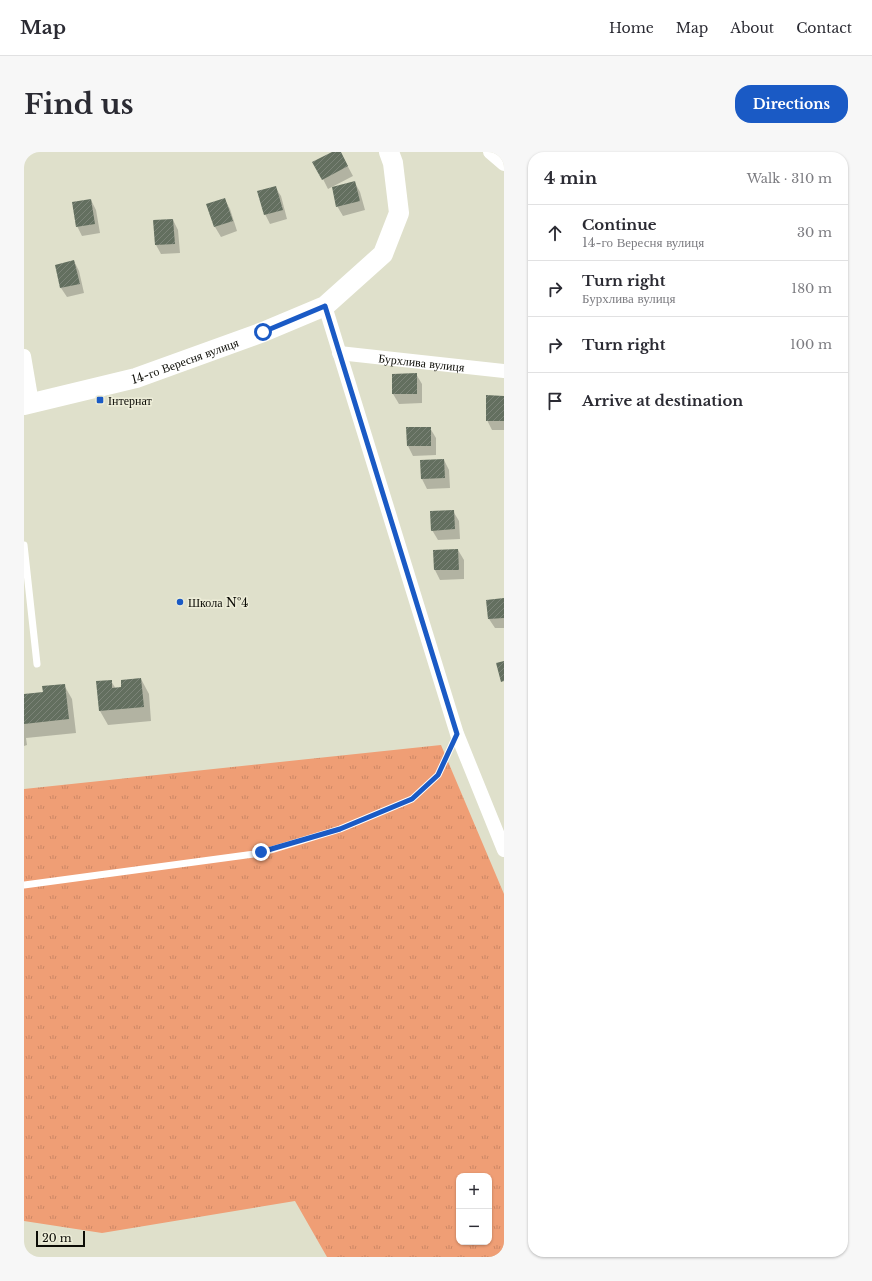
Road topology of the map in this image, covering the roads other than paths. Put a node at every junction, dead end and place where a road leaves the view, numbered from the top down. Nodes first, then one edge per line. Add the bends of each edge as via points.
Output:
1 (389, 152) edge
2 (490, 152) edge
3 (504, 164) edge
4 (325, 306) junction
5 (339, 353) junction
6 (24, 356) edge
7 (504, 371) edge
8 (28, 404) edge
9 (24, 545) edge
10 (37, 664) dead end
11 (457, 734) junction
12 (504, 850) edge
13 (24, 885) edge

1 - 4 street, 14-го Вересня вулиця via 393,163 399,213 383,254
2 - 3 street
4 - 5 street
4 - 8 street, 14-го Вересня вулиця via 263,332 136,378
5 - 7 street, Бурхлива вулиця
5 - 11 street
6 - 8 street
9 - 10 lane
11 - 12 street
11 - 13 lane via 438,775 412,799 340,829 261,852

